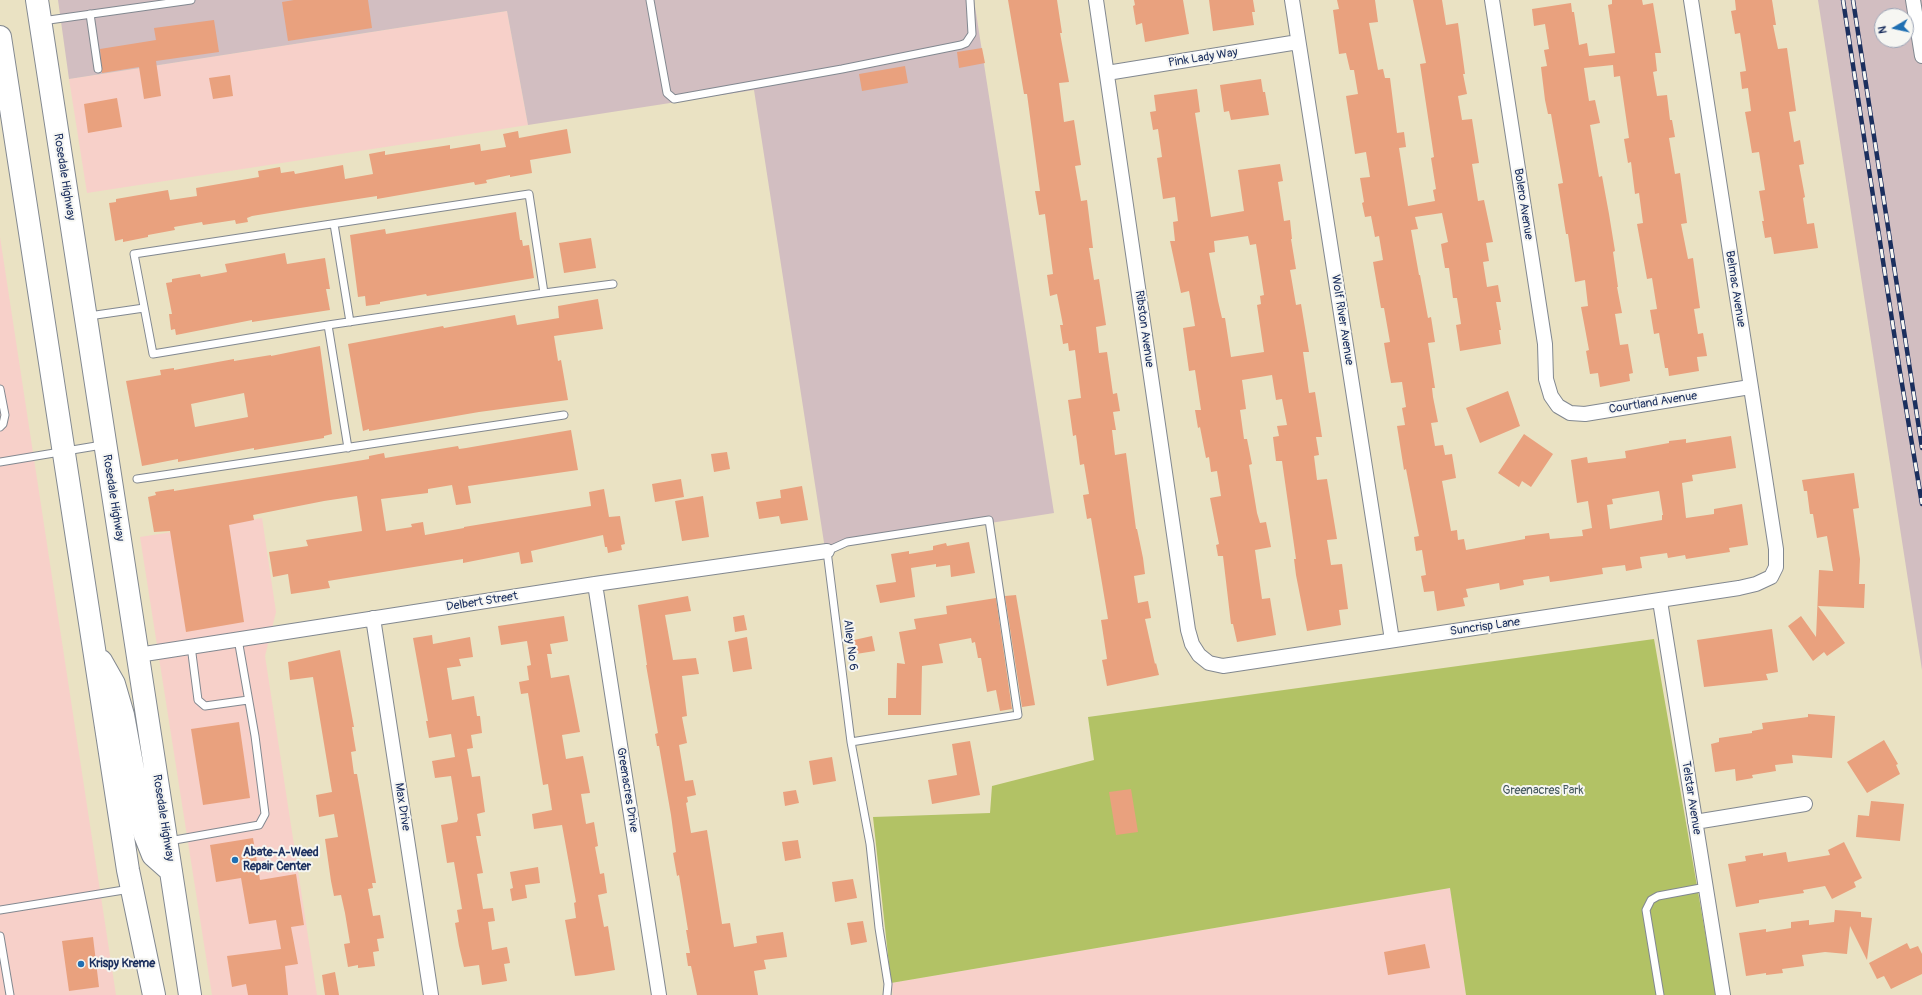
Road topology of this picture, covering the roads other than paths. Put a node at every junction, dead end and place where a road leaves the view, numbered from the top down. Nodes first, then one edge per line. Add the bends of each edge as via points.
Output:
1 (37, 0) edge
2 (191, 0) edge
3 (650, 0) edge
4 (970, 0) edge
5 (1096, 0) edge
6 (1292, 0) edge
7 (1492, 0) edge
8 (1691, 0) edge
9 (1913, 0) edge
10 (90, 14) junction
11 (40, 21) junction
12 (0, 36) edge
13 (1298, 42) junction
14 (1922, 56) edge
15 (98, 69) dead end
16 (1108, 73) junction
17 (334, 224) junction
18 (613, 284) dead end
19 (544, 293) junction
20 (144, 308) junction
21 (85, 316) junction
22 (350, 322) junction
23 (328, 325) junction
24 (1750, 387) junction
25 (0, 389) edge
26 (1558, 406) joint
27 (564, 415) dead end
28 (0, 427) edge
29 (105, 445) junction
30 (348, 448) junction
31 (63, 452) junction
32 (0, 462) edge
33 (136, 480) dead end
34 (827, 551) junction
35 (1771, 577) joint
36 (595, 584) junction
37 (1660, 601) junction
38 (373, 618) junction
39 (238, 639) junction
40 (1392, 640) junction
41 (191, 646) junction
42 (93, 648) junction
43 (138, 655) junction
44 (1199, 655) joint
45 (248, 700) junction
46 (851, 742) junction
47 (1805, 804) dead end
48 (1695, 822) junction
49 (166, 841) junction
50 (171, 871) junction
51 (1706, 887) junction
52 (132, 889) junction
53 (0, 910) edge
54 (0, 936) edge
55 (10, 995) edge
56 (154, 995) edge
57 (190, 995) edge
58 (431, 995) edge
59 (659, 995) edge
60 (887, 995) edge
61 (1660, 995) edge
62 (1723, 995) edge

1 - 11 main road, Rosedale Highway
2 - 10 lane
3 - 4 lane via 667,93 674,99 961,45 966,43 972,34
5 - 16 street, Ribston Avenue
6 - 13 street, Wolf River Avenue
7 - 26 street, Bolero Avenue via 1545,344 1546,379 1551,396
8 - 24 street, Belmac Avenue
9 - 14 street
10 - 11 lane
10 - 15 lane
11 - 21 main road, Rosedale Highway
12 - 31 main road
13 - 16 street, Pink Lady Way
13 - 40 street, Wolf River Avenue
16 - 44 street, Ribston Avenue via 1188,630
17 - 19 lane via 529,194
17 - 20 lane via 134,254
17 - 22 lane
18 - 19 lane
19 - 22 lane
20 - 21 lane
20 - 23 lane via 153,354
21 - 29 main road, Rosedale Highway
22 - 23 lane
23 - 30 lane
24 - 26 street, Courtland Avenue via 1585,414 1570,413
24 - 35 street, Belmac Avenue via 1776,549 1776,567
25 - 28 lane via 4,415
27 - 30 lane
29 - 31 lane
29 - 43 main road, Rosedale Highway
30 - 33 lane
31 - 32 lane
31 - 42 main road
34 - 36 street, Delbert Street
34 - 46 lane, Alley No 6
34 - 46 lane via 847,542 989,520 1018,716
35 - 37 street, Suncrisp Lane via 1739,588
36 - 38 street, Delbert Street
36 - 59 street, Greenacres Drive
37 - 40 street, Suncrisp Lane
37 - 48 street, Telstar Avenue
38 - 39 street, Delbert Street
38 - 58 street, Max Drive
39 - 41 street, Delbert Street
39 - 45 lane
40 - 44 street, Suncrisp Lane via 1223,666 1209,663
41 - 43 street, Delbert Street
41 - 45 lane via 198,700 206,706
42 - 50 main road via 114,684 124,715 145,835 153,855
42 - 52 main road
43 - 49 main road, Rosedale Highway
45 - 49 lane via 265,814 259,825
46 - 60 lane, Alley No 6 via 870,844 888,984
47 - 48 street
48 - 51 street, Telstar Avenue
49 - 50 main road, Rosedale Highway
50 - 57 main road, Rosedale Highway
51 - 61 lane via 1658,896 1651,900 1646,910
51 - 62 street, Telstar Avenue
52 - 53 lane
52 - 56 main road
54 - 55 lane

